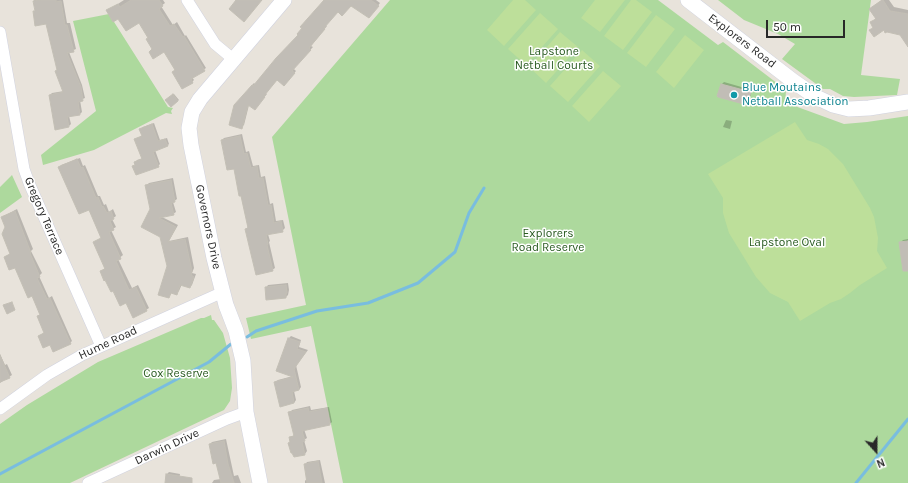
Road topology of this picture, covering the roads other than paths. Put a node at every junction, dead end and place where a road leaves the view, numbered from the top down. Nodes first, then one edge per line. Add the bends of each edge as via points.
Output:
1 (187, 0) edge
2 (284, 0) edge
3 (688, 0) edge
4 (0, 32) edge
5 (233, 60) junction
6 (908, 102) edge
7 (223, 292) junction
8 (101, 346) junction
9 (0, 409) edge
10 (246, 412) junction
11 (88, 483) edge
12 (260, 483) edge

1 - 5 street via 214,42
2 - 5 main road, Governors Drive
3 - 6 main road, Explorers Road via 793,81 833,106 849,109 868,108
4 - 8 street, Gregory Terrace via 28,184
5 - 7 main road, Governors Drive via 197,102 189,128
7 - 8 street, Hume Road
7 - 10 main road, Governors Drive via 243,361
8 - 9 street, Hume Road via 56,369
10 - 11 street, Darwin Drive
10 - 12 main road, Governors Drive

